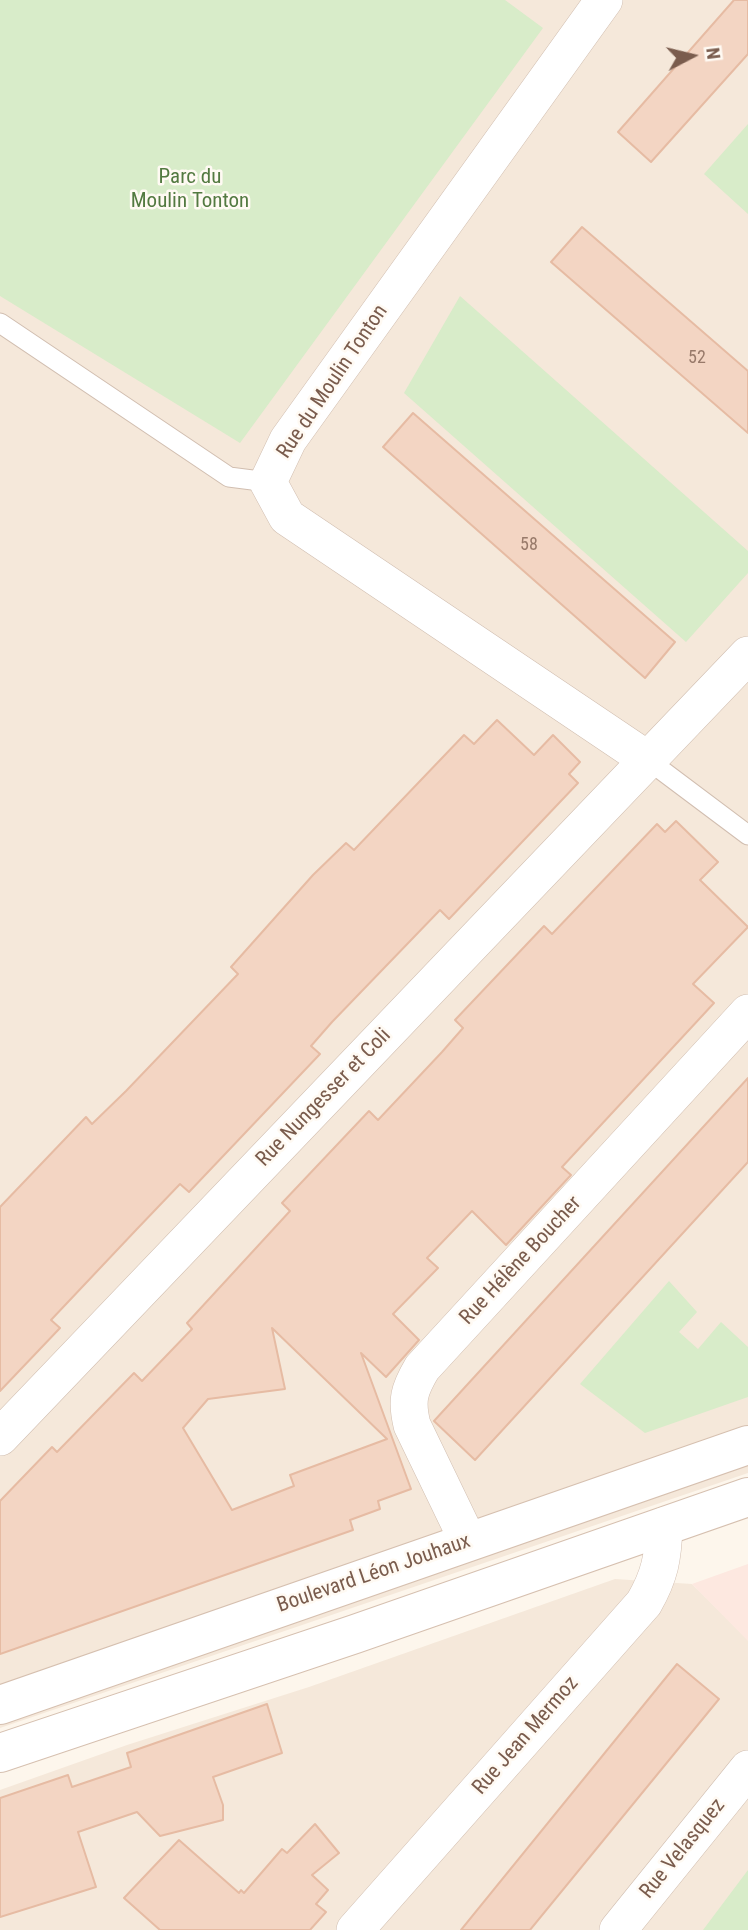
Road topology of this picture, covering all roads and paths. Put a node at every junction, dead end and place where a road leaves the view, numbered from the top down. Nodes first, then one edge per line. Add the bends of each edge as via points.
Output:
1 (604, 0) edge
2 (0, 323) edge
3 (268, 482) junction
4 (748, 655) edge
5 (648, 760) junction
6 (748, 835) edge
7 (748, 1013) edge
8 (0, 1437) edge
9 (748, 1445) edge
10 (748, 1497) edge
11 (664, 1526) junction
12 (468, 1541) junction
13 (0, 1705) edge
14 (0, 1752) edge
15 (748, 1769) edge
16 (355, 1930) edge
17 (618, 1930) edge

1 - 3 street, Rue du Moulin Tonton via 288,440
2 - 3 lane via 229,477
3 - 5 street, Rue du Moulin Tonton via 287,517
4 - 5 street, Rue Nungesser et Coli
5 - 6 lane
5 - 8 street, Rue Nungesser et Coli
7 - 12 street, Rue Hélène Boucher via 422,1368 412,1386 407,1405 412,1425
9 - 12 main road, Boulevard Léon Jouhaux
10 - 11 main road
11 - 14 main road
11 - 16 street, Rue Jean Mermoz via 657,1580 644,1603
12 - 13 main road, Boulevard Léon Jouhaux
15 - 17 street, Rue Velasquez

